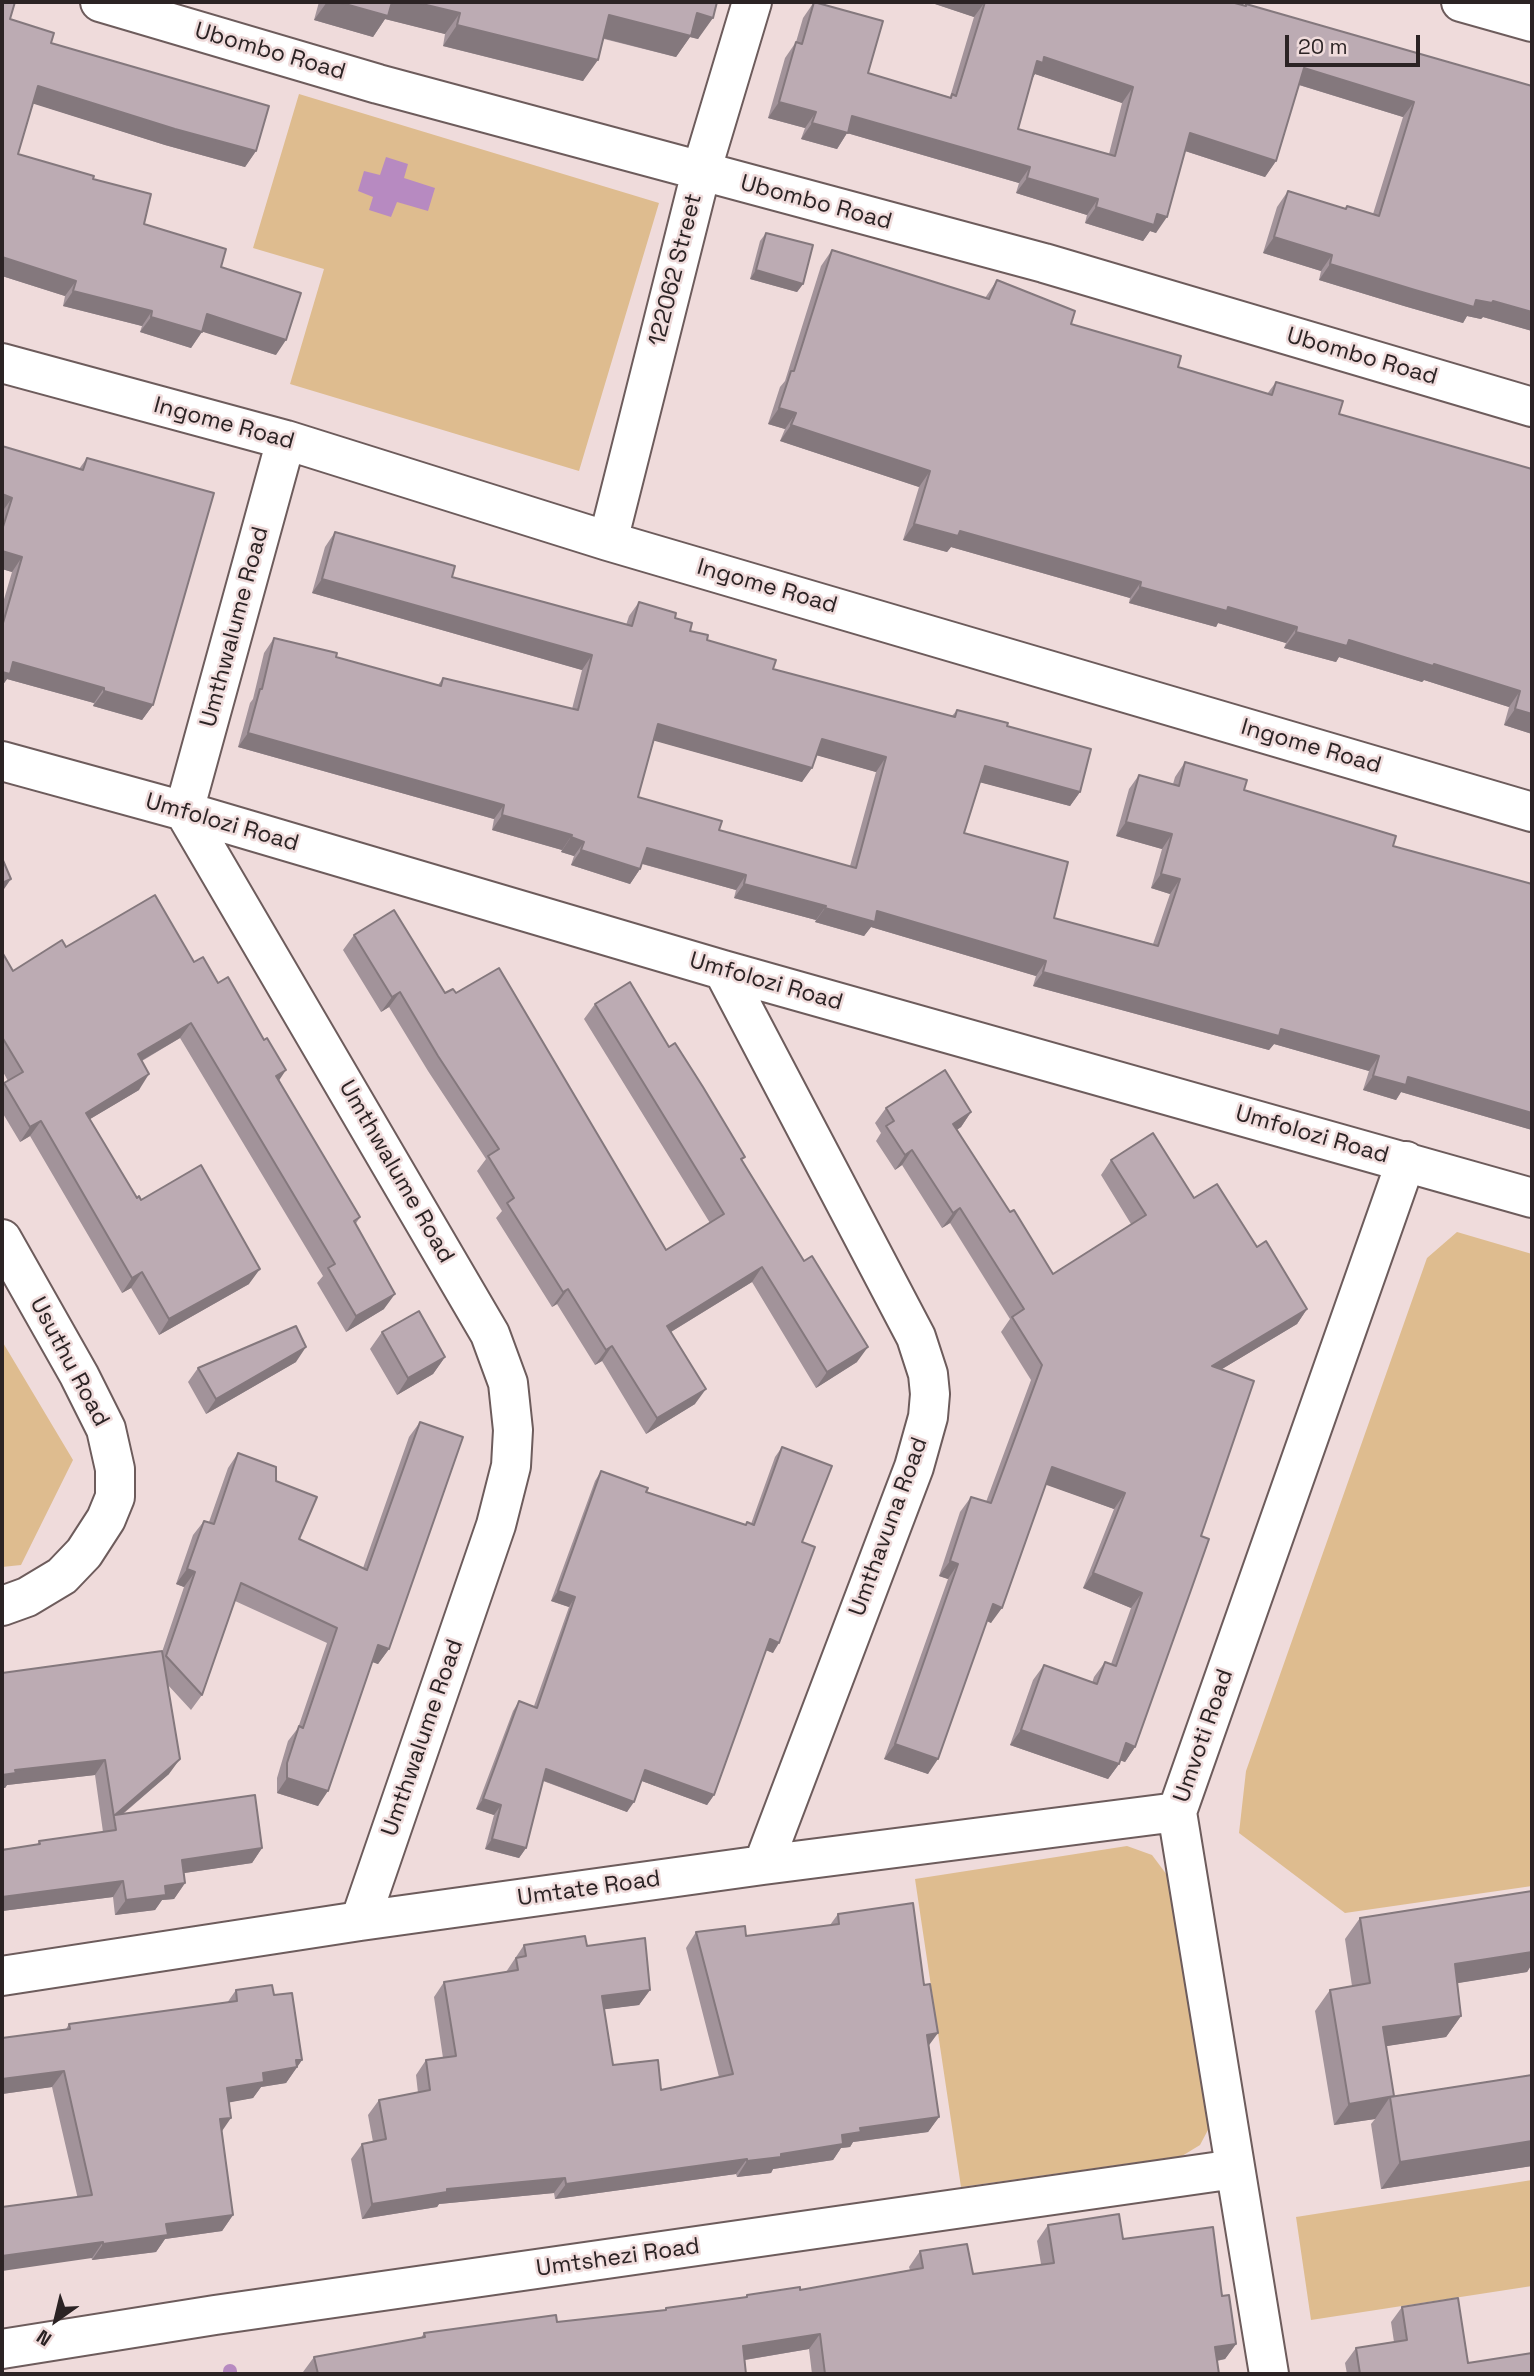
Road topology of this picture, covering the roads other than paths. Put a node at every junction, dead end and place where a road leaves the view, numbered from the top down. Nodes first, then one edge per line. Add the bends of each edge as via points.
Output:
1 (100, 2) edge
2 (752, 2) edge
3 (1461, 2) edge
4 (1532, 22) edge
5 (701, 172) junction
6 (2, 363) edge
7 (1532, 407) edge
8 (286, 440) junction
9 (608, 541) junction
10 (2, 761) edge
11 (184, 811) junction
12 (1532, 812) edge
13 (723, 970) junction
14 (1406, 1161) junction
15 (1532, 1198) edge
16 (2, 1239) edge
17 (2, 1606) edge
18 (1177, 1812) junction
19 (763, 1865) junction
20 (360, 1921) junction
21 (2, 1976) edge
22 (1235, 2169) junction
23 (2, 2349) edge
24 (1269, 2374) edge

1 - 5 street, Ubombo Road
2 - 5 street, 122062 Street
3 - 4 street
5 - 7 street, Ubombo Road via 1044,263
5 - 9 street, 122062 Street
6 - 8 street, Ingome Road
8 - 9 street, Ingome Road
8 - 11 street, Umthwalume Road
9 - 12 street, Ingome Road
10 - 11 street, Umfolozi Road
11 - 13 street, Umfolozi Road
11 - 20 street, Umthwalume Road via 470,1298 508,1382 511,1466 496,1525
13 - 14 street, Umfolozi Road
13 - 19 street, Umthavuna Road via 916,1337 930,1394 914,1467
14 - 15 street, Umfolozi Road
14 - 18 street, Umvoti Road
16 - 17 street, Usuthu Road via 107,1429 115,1469 114,1497 106,1519 84,1553 62,1576
18 - 19 street, Umtate Road
18 - 22 street, Umvoti Road
19 - 20 street, Umtate Road
20 - 21 street, Umtate Road
22 - 23 street, Umtshezi Road
22 - 24 street, Umvoti Road

